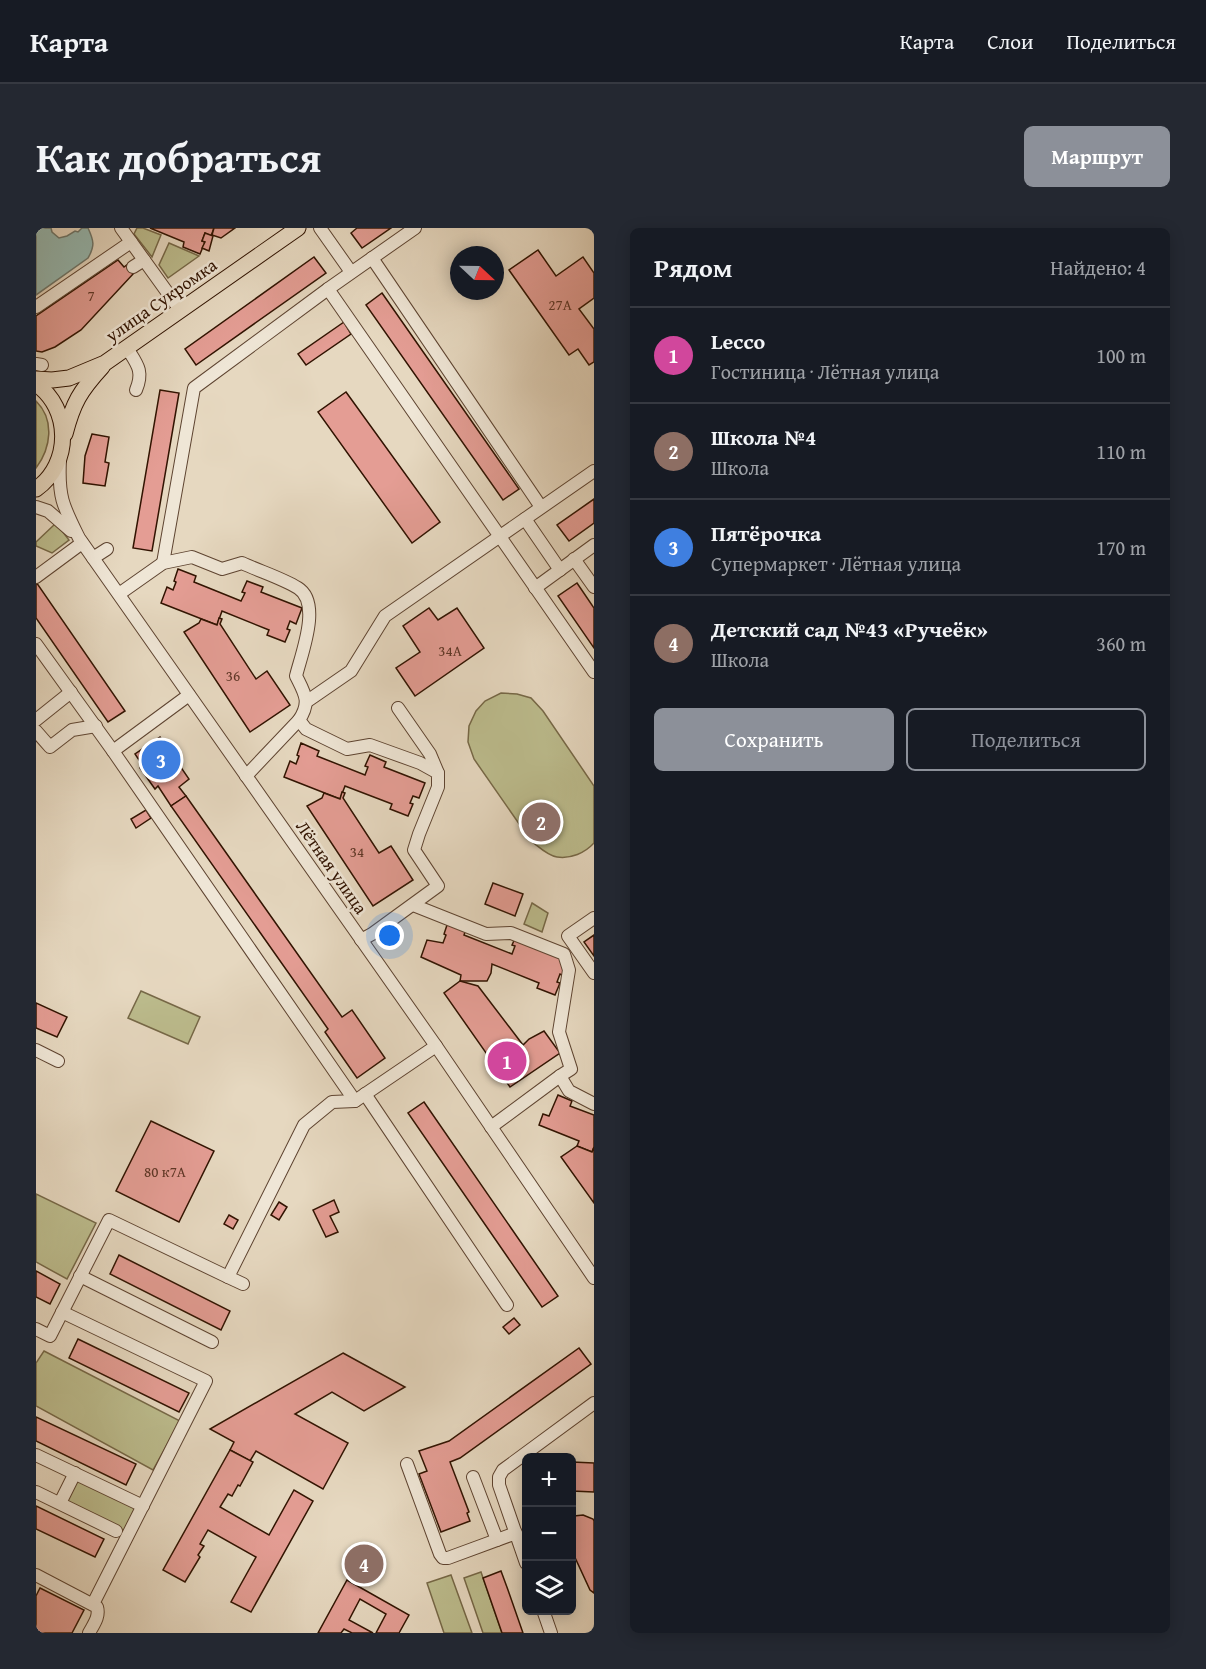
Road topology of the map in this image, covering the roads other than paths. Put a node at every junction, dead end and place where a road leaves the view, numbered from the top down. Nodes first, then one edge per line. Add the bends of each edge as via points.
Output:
1 (122, 228) edge
2 (298, 228) edge
3 (320, 228) edge
4 (415, 228) edge
5 (131, 242) junction
6 (372, 258) junction
7 (351, 272) junction
8 (328, 289) junction
9 (36, 307) edge
10 (180, 310) junction
11 (127, 348) junction
12 (105, 363) junction
13 (38, 369) edge
14 (36, 384) edge
15 (136, 390) dead end
16 (63, 440) junction
17 (60, 456) junction
18 (594, 471) edge
19 (36, 489) edge
20 (36, 507) edge
21 (541, 507) junction
22 (525, 519) junction
23 (501, 537) junction
24 (81, 541) junction
25 (594, 545) edge
26 (107, 549) dead end
27 (93, 558) junction
28 (574, 559) junction
29 (163, 563) junction
30 (560, 570) junction
31 (36, 577) edge
32 (594, 587) edge
33 (535, 588) junction
34 (118, 594) junction
35 (36, 644) edge
36 (594, 672) edge
37 (71, 692) junction
38 (189, 695) junction
39 (306, 702) junction
40 (398, 708) dead end
41 (36, 720) edge
42 (299, 720) junction
43 (96, 726) junction
44 (36, 731) edge
45 (113, 751) junction
46 (438, 773) junction
47 (246, 777) junction
48 (412, 905) junction
49 (594, 918) edge
50 (361, 940) junction
51 (594, 973) edge
52 (436, 1046) junction
53 (36, 1050) edge
54 (58, 1061) dead end
55 (560, 1076) junction
56 (360, 1098) junction
57 (594, 1104) edge
58 (491, 1127) junction
59 (80, 1276) junction
60 (228, 1277) junction
61 (594, 1278) edge
62 (243, 1284) dead end
63 (507, 1305) dead end
64 (62, 1312) junction
65 (36, 1329) edge
66 (212, 1342) dead end
67 (594, 1404) edge
68 (36, 1455) edge
69 (407, 1464) dead end
70 (75, 1473) junction
71 (473, 1477) dead end
72 (36, 1492) edge
73 (60, 1503) junction
74 (143, 1506) junction
75 (116, 1531) dead end
76 (516, 1533) junction
77 (497, 1540) junction
78 (525, 1561) edge
79 (36, 1575) edge
80 (93, 1604) junction
81 (544, 1615) edge
82 (89, 1633) edge
83 (551, 1633) edge

1 - 5 street
2 - 10 main road, улица Сукромка
3 - 7 street
4 - 6 street
5 - 9 street
5 - 10 street via 138,263
6 - 7 street
6 - 21 street
7 - 8 street
8 - 23 street
8 - 29 street via 194,388
10 - 11 main road, улица Сукромка via 145,329
11 - 12 main road, улица Сукромка
11 - 15 street via 139,367
12 - 13 main road, улица Сукромка via 69,378 51,380
12 - 16 main road, улица Сукромка via 80,393
14 - 16 main road via 59,412
16 - 17 main road
17 - 19 main road via 52,474
17 - 24 street via 61,501
18 - 21 street
20 - 24 street via 48,511
21 - 22 street
22 - 23 street
22 - 30 street
23 - 33 street
23 - 39 street via 385,616 351,671
24 - 27 street, Лётная улица
24 - 31 street
25 - 28 street
26 - 27 street
27 - 34 street, Лётная улица
28 - 30 street
28 - 32 street
29 - 34 street
29 - 39 street via 192,557 222,569 242,563 300,589 308,604 310,620 296,676
30 - 33 street
33 - 36 street
34 - 38 street, Лётная улица
35 - 37 street
37 - 41 street
37 - 43 street
38 - 45 street
38 - 47 street, Лётная улица
39 - 42 street
40 - 46 street via 430,754
42 - 46 street via 306,729 347,749 370,745
42 - 47 street
43 - 44 street via 72,730 50,747
43 - 45 street
45 - 56 street
46 - 48 street via 438,787 414,850 438,886
47 - 50 street, Лётная улица
48 - 50 street
48 - 55 street via 486,934 511,933 564,954 569,970 559,1032 571,1069
49 - 51 street via 568,936
50 - 52 street, Лётная улица
52 - 56 street
52 - 58 street, Лётная улица
53 - 54 street
55 - 57 street via 570,1091
55 - 58 street
56 - 60 street via 332,1102 304,1125
56 - 63 street
58 - 61 street, Лётная улица
59 - 60 street via 109,1220
59 - 64 street
59 - 66 street
60 - 62 street
64 - 65 street via 50,1336
64 - 74 street via 206,1381
67 - 76 street via 499,1476
68 - 70 street
69 - 77 street via 443,1558
70 - 73 street
70 - 74 street
71 - 77 street
72 - 73 street
73 - 75 street
74 - 80 street
76 - 77 street
76 - 78 street
79 - 80 street
80 - 82 street via 98,1612
81 - 83 street

